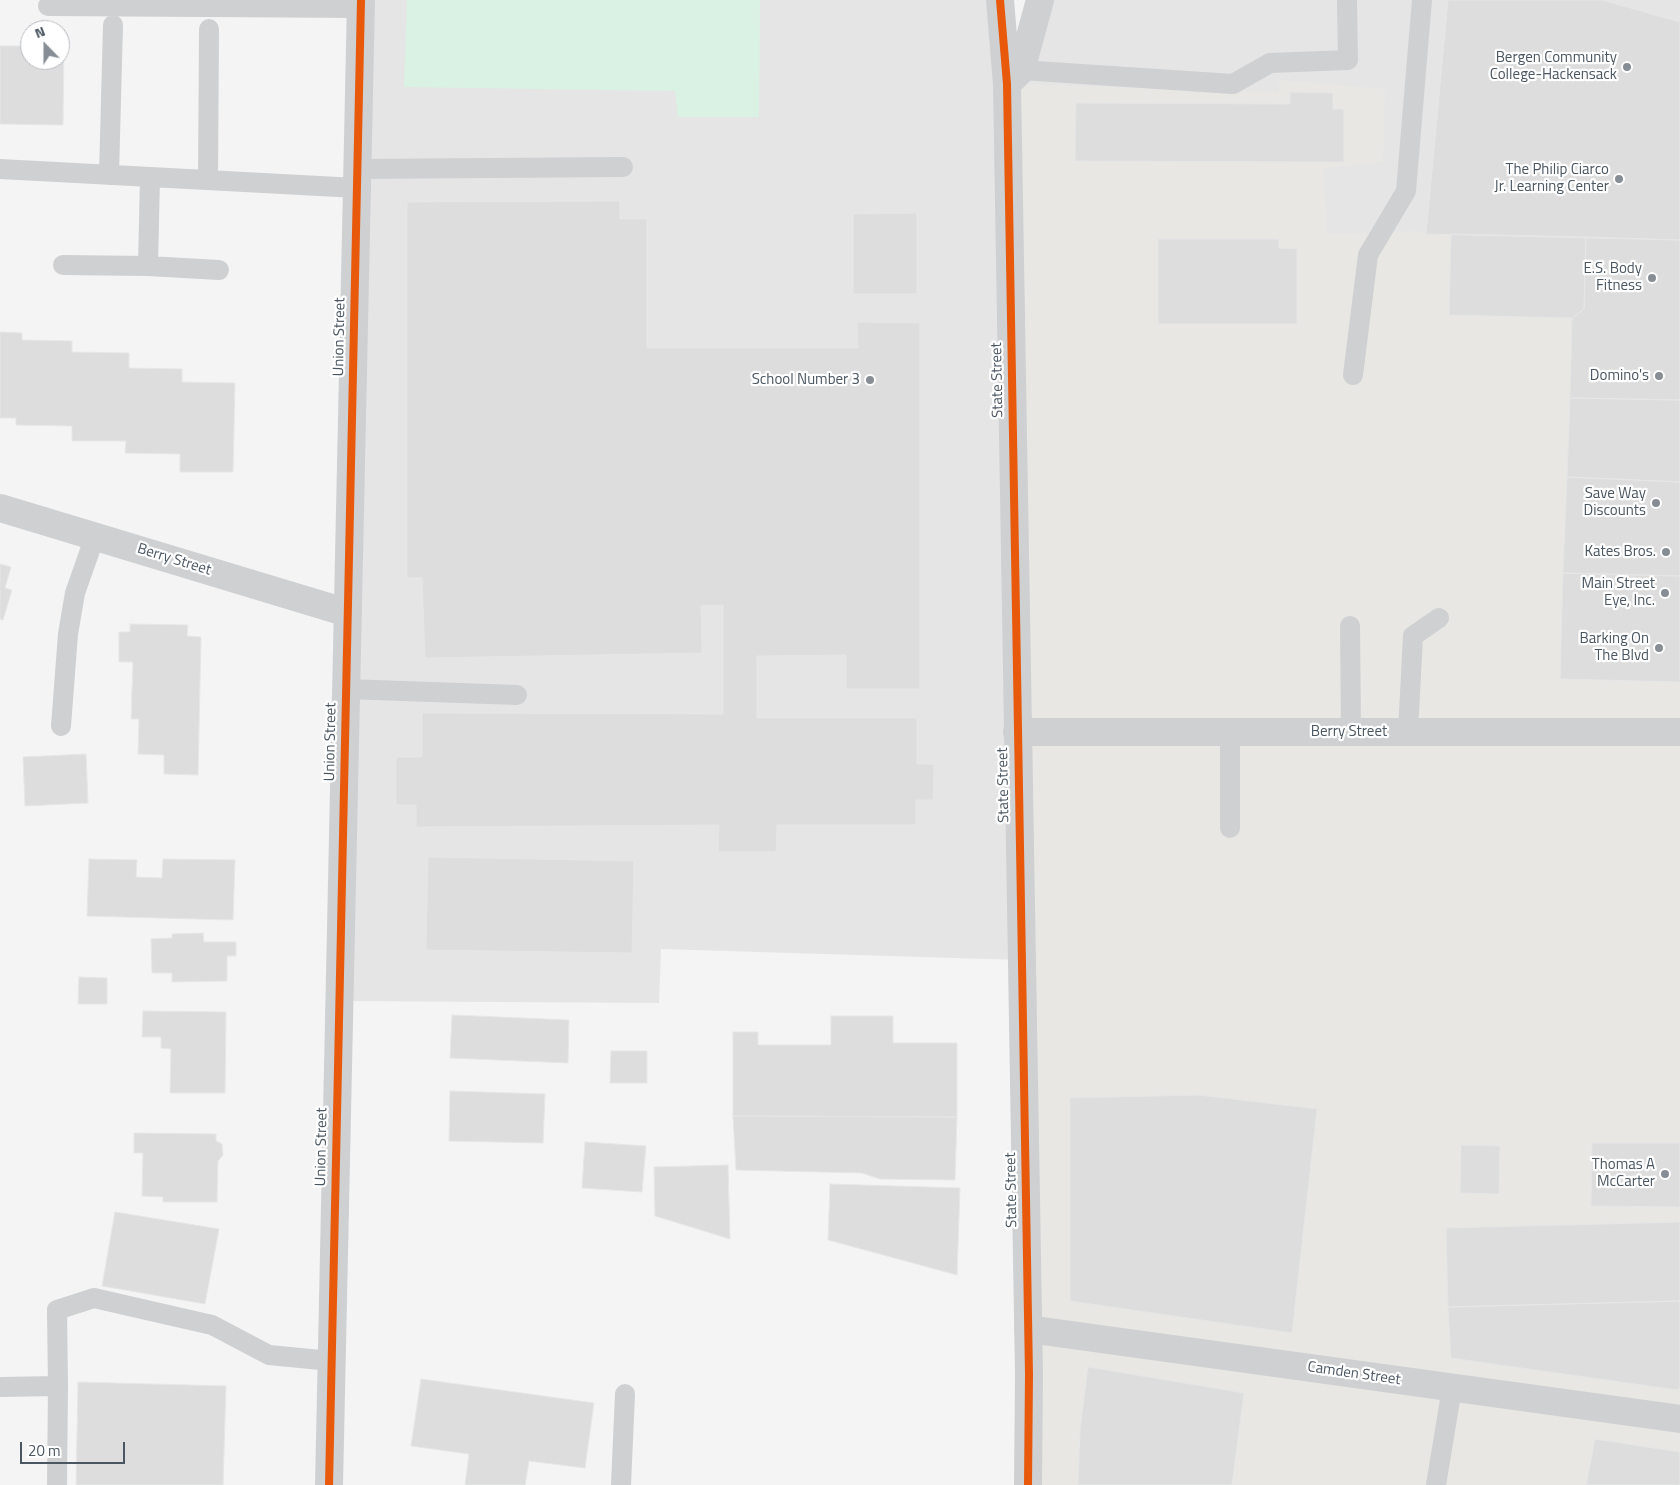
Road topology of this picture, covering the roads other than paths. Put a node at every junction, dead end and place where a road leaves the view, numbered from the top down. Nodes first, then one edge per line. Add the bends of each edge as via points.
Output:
1 (1000, 0) edge
2 (1040, 0) edge
3 (1347, 0) edge
4 (1422, 0) edge
5 (361, 4) edge
6 (48, 6) dead end
7 (113, 26) dead end
8 (209, 29) dead end
9 (1014, 77) junction
10 (623, 168) dead end
11 (0, 169) edge
12 (109, 175) junction
13 (150, 177) junction
14 (357, 179) junction
15 (208, 180) junction
16 (63, 264) dead end
17 (148, 266) junction
18 (220, 270) dead end
19 (1353, 375) dead end
20 (0, 508) edge
21 (94, 536) junction
22 (348, 613) junction
23 (1439, 618) dead end
24 (1350, 626) dead end
25 (346, 689) junction
26 (516, 695) dead end
27 (61, 726) dead end
28 (1017, 732) junction
29 (1230, 732) junction
30 (1351, 732) junction
31 (1408, 732) junction
32 (1680, 732) edge
33 (1230, 828) dead end
34 (1028, 1329) junction
35 (331, 1361) junction
36 (0, 1386) edge
37 (58, 1386) junction
38 (1452, 1388) junction
39 (625, 1394) dead end
40 (1680, 1419) edge
41 (57, 1485) edge
42 (329, 1485) edge
43 (621, 1485) edge
44 (1028, 1485) edge
45 (1436, 1485) edge

1 - 9 street
2 - 9 street, State Street
3 - 9 lane via 1348,60 1270,63 1233,84
4 - 19 lane via 1406,192 1368,255
5 - 6 lane
5 - 14 street, Union Street
7 - 12 lane
8 - 15 lane
9 - 28 street, State Street
10 - 14 lane
11 - 12 lane
12 - 13 lane
13 - 15 lane
13 - 17 lane
14 - 15 lane
14 - 22 street, Union Street
16 - 17 lane
17 - 18 lane
20 - 21 street, Berry Street
21 - 22 street, Berry Street
21 - 27 lane via 75,593 68,634
22 - 25 street, Union Street
23 - 31 lane via 1413,636
24 - 30 lane
25 - 26 lane
25 - 35 street, Union Street
28 - 29 street, Berry Street
28 - 34 street, State Street
29 - 30 street, Berry Street
29 - 33 lane
30 - 31 street, Berry Street
31 - 32 street, Berry Street
34 - 38 street, Camden Street
34 - 44 street, State Street
35 - 37 lane via 269,1355 212,1325 94,1298 57,1310
35 - 42 street, Union Street
36 - 37 lane
37 - 41 lane
38 - 40 street, Camden Street
38 - 45 lane
39 - 43 lane

